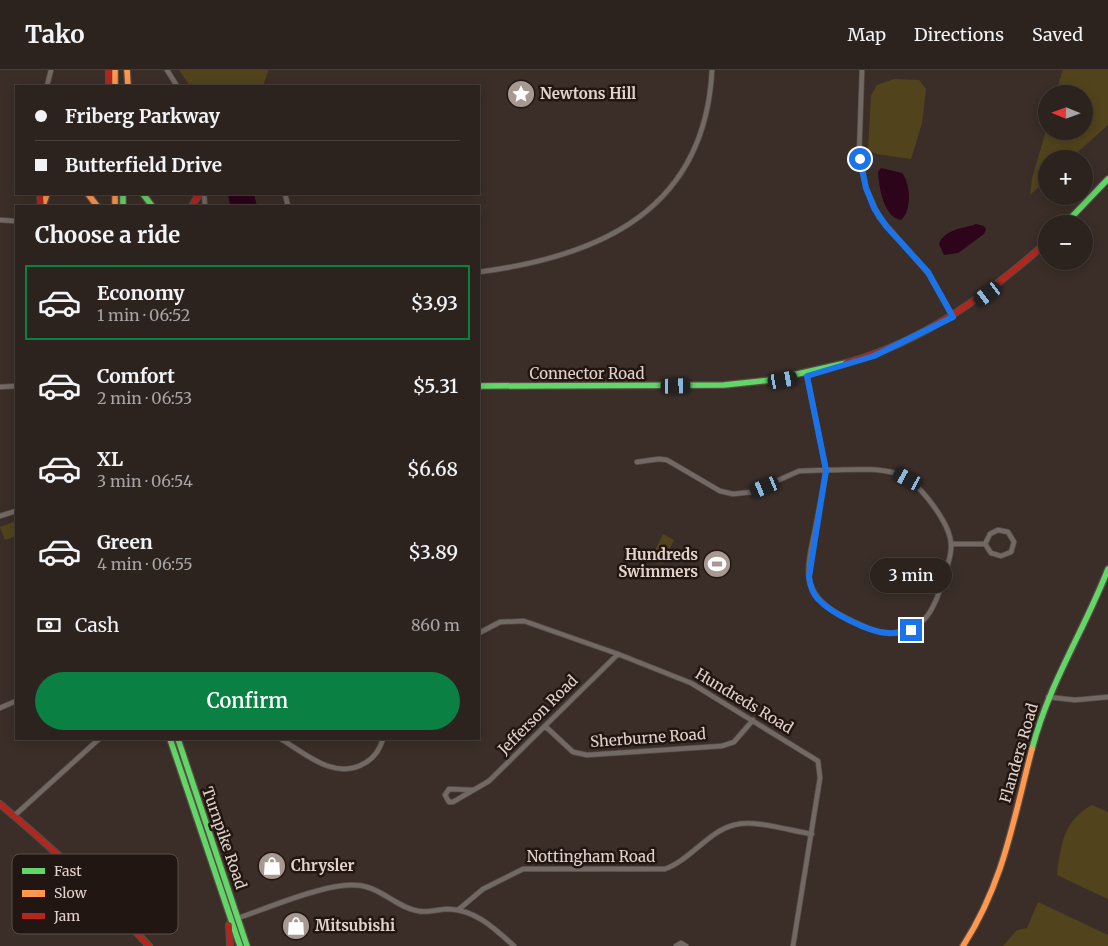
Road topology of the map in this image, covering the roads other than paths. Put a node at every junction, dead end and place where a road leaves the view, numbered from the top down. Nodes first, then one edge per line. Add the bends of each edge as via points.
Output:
1 (51, 70) edge
2 (109, 70) edge
3 (115, 70) edge
4 (125, 70) edge
5 (167, 70) edge
6 (712, 70) edge
7 (862, 70) edge
8 (46, 85) edge
9 (109, 85) edge
10 (115, 85) edge
11 (123, 85) edge
12 (128, 85) edge
13 (176, 85) edge
14 (1108, 179) edge
15 (1074, 215) edge
16 (0, 220) edge
17 (15, 221) dead end
18 (1038, 250) edge
19 (480, 272) edge
20 (953, 317) junction
21 (807, 376) junction
22 (15, 386) edge
23 (480, 386) edge
24 (0, 387) edge
25 (637, 462) dead end
26 (826, 470) junction
27 (15, 511) edge
28 (0, 516) edge
29 (951, 544) junction
30 (985, 544) junction
31 (1108, 570) edge
32 (480, 632) edge
33 (618, 654) junction
34 (1048, 697) junction
35 (1108, 697) edge
36 (15, 701) edge
37 (0, 708) edge
38 (753, 720) junction
39 (545, 726) junction
40 (98, 740) edge
41 (170, 740) edge
42 (178, 740) edge
43 (283, 740) edge
44 (383, 740) edge
45 (473, 790) junction
46 (0, 804) edge
47 (14, 816) junction
48 (812, 834) junction
49 (60, 854) edge
50 (228, 910) junction
51 (458, 910) junction
52 (238, 918) junction
53 (138, 934) edge
54 (149, 946) edge
55 (230, 946) edge
56 (240, 946) edge
57 (247, 946) edge
58 (514, 946) edge
59 (676, 946) edge
60 (686, 946) edge
61 (793, 946) edge
62 (963, 946) edge

1 - 8 street
2 - 9 main road
3 - 10 main road
4 - 11 main road
4 - 12 main road
5 - 13 street
6 - 19 street via 707,116 698,144 680,178 661,199 614,232 575,251 524,266
7 - 20 street via 860,157 866,188 882,221 928,272
14 - 15 main road
16 - 17 street
18 - 20 main road, Connector Road via 996,288
20 - 21 main road, Connector Road via 874,356
21 - 23 main road, Connector Road via 724,385
21 - 26 street
22 - 24 street
25 - 26 street via 667,460 720,491 733,494 752,492 799,472
26 - 29 street via 888,472 908,479 945,522
26 - 29 street via 809,577 817,598 830,609 878,632 911,630 921,624 936,604
27 - 28 street
29 - 30 street
30 - 30 street via 991,553 1001,556 1011,552 1014,542 1008,532 998,530 990,534
31 - 34 main road, Flanders Road
32 - 33 street, Hundreds Road via 500,622 524,621
33 - 38 street, Hundreds Road via 691,682
33 - 39 street, Jefferson Road
34 - 35 street via 1075,700
34 - 62 main road, Flanders Road via 999,875 983,914
36 - 37 street
38 - 39 street, Sherburne Road via 734,742 722,746 587,755 573,752
38 - 48 street, Hundreds Road via 818,761 820,778
39 - 45 street, Jefferson Road via 489,781
40 - 47 street
41 - 50 main road, Turnpike Road
42 - 52 main road, Turnpike Road
43 - 44 street via 326,766 349,770 370,760
45 - 45 street, Jefferson Road via 449,789 445,799 453,802
46 - 47 main road
47 - 49 main road
48 - 51 street, Nottingham Road via 740,824 724,829 665,869 516,871 483,889
48 - 61 street, Hundreds Road
50 - 55 main road
50 - 56 main road, Turnpike Road
51 - 52 street via 420,912 366,887 343,884
51 - 58 street via 478,916
52 - 57 main road, Turnpike Road
53 - 54 main road
59 - 60 street via 681,943

